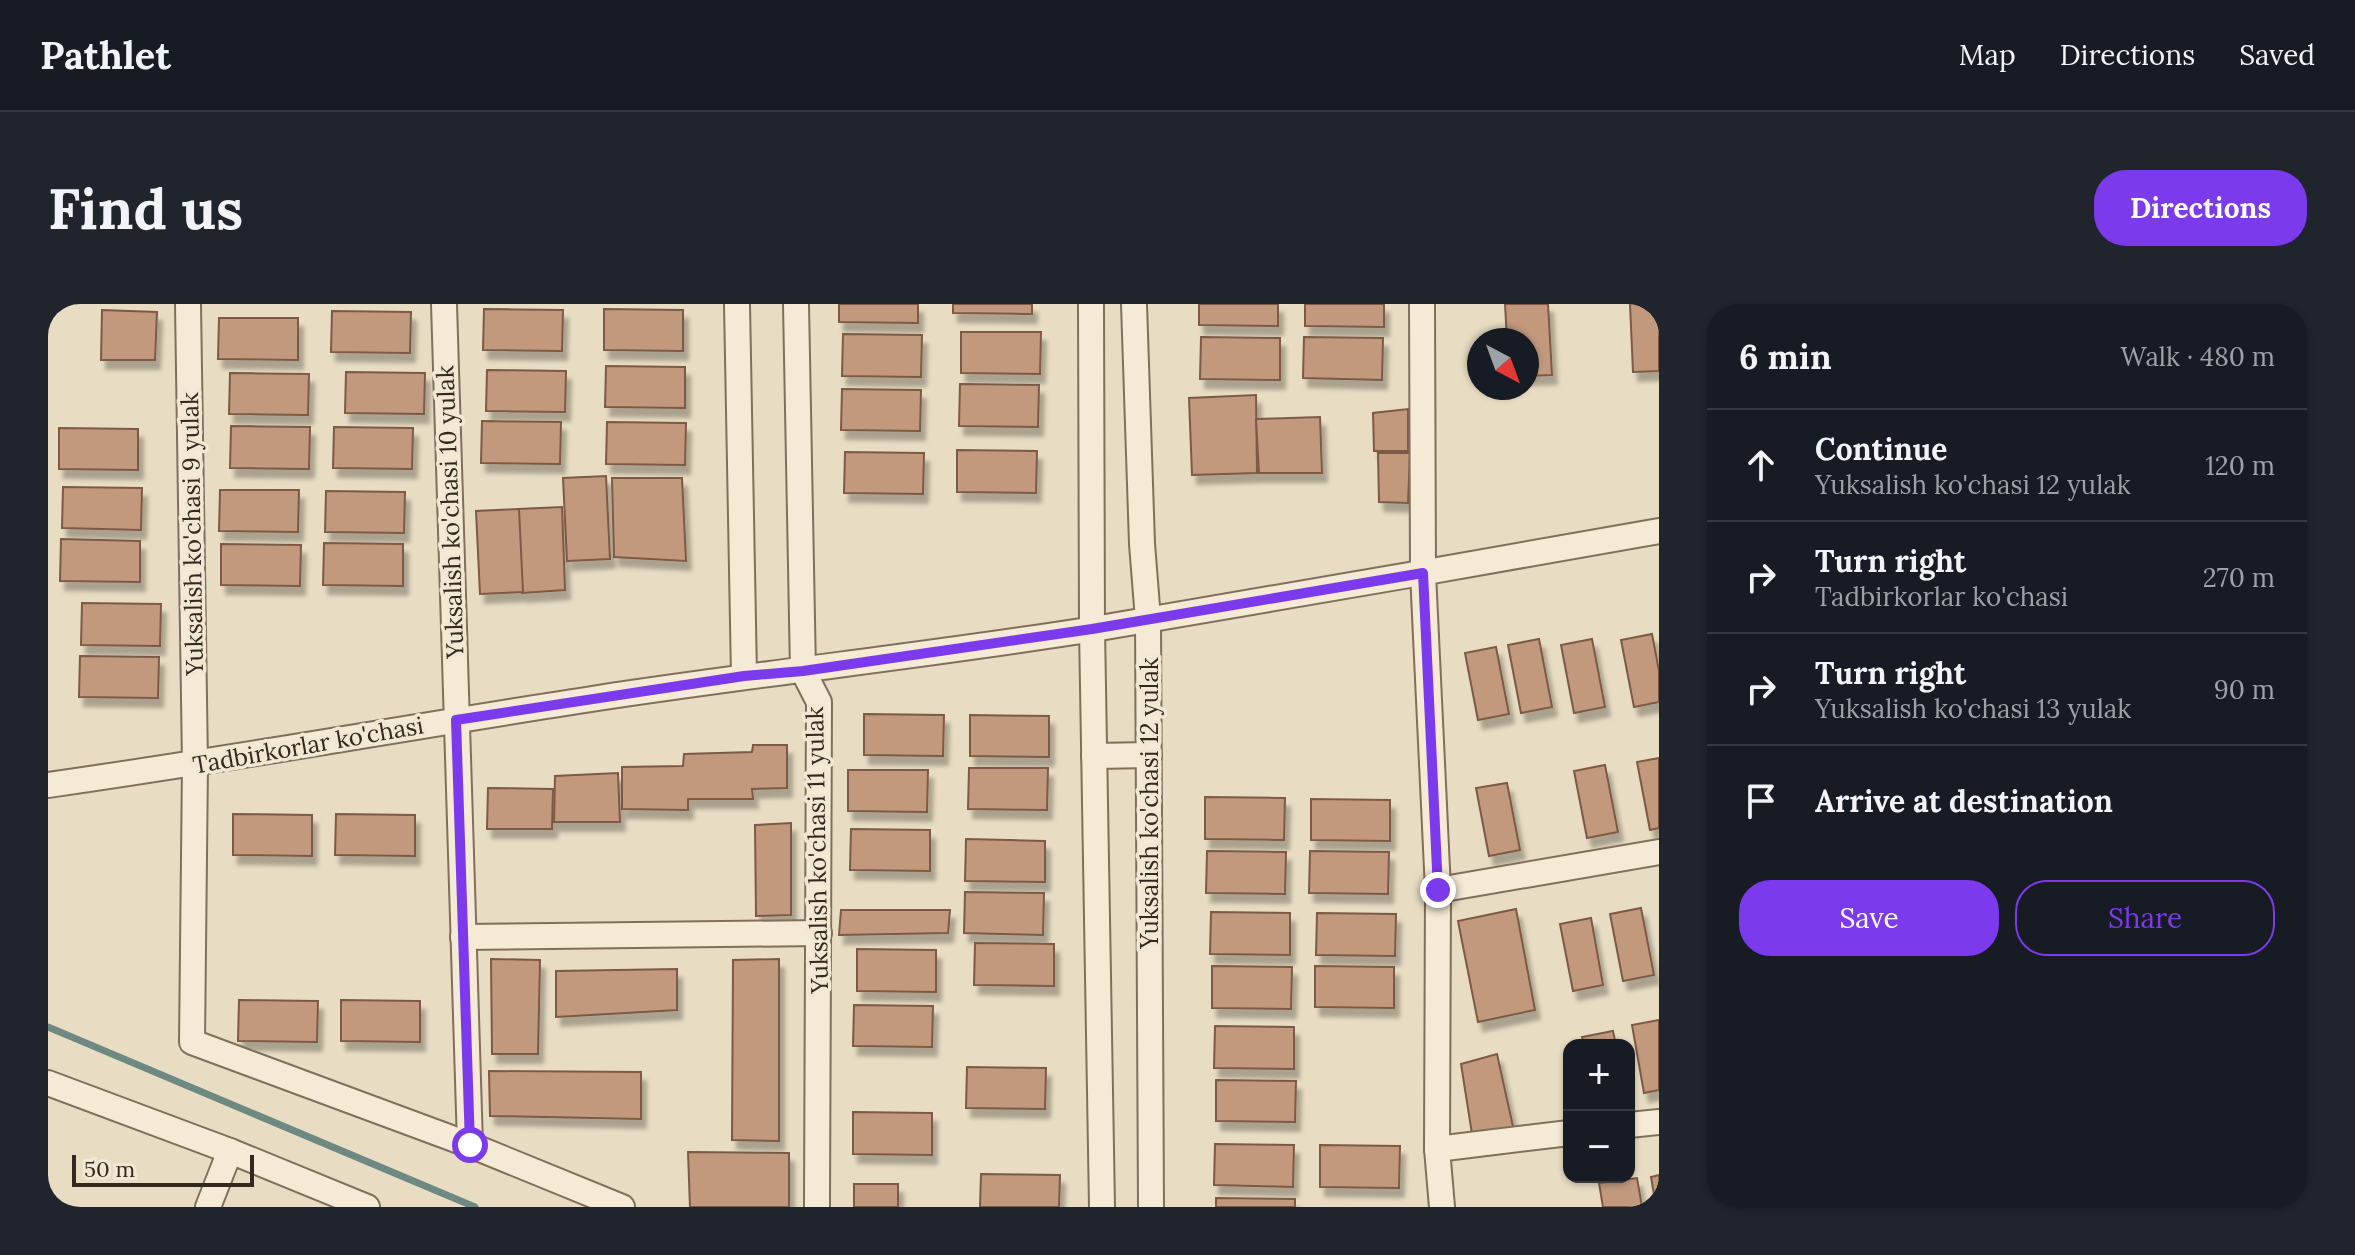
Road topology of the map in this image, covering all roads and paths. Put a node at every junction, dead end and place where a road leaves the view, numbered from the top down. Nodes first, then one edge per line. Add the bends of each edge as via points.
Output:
1 (188, 304) edge
2 (444, 304) edge
3 (737, 304) edge
4 (796, 304) edge
5 (1091, 304) edge
6 (1134, 304) edge
7 (1422, 304) edge
8 (1659, 531) edge
9 (1423, 573) junction
10 (1148, 619) junction
11 (1092, 629) junction
12 (803, 671) junction
13 (744, 676) junction
14 (456, 720) junction
15 (1149, 755) junction
16 (1094, 756) junction
17 (195, 764) junction
18 (48, 785) edge
19 (1659, 852) edge
20 (1438, 890) junction
21 (819, 933) junction
22 (463, 937) junction
23 (48, 1083) edge
24 (1659, 1122) edge
25 (1635, 1124) edge
26 (1563, 1134) edge
27 (470, 1145) junction
28 (1437, 1149) junction
29 (230, 1151) junction
30 (208, 1207) edge
31 (367, 1207) edge
32 (622, 1207) edge
33 (817, 1207) edge
34 (1102, 1207) edge
35 (1151, 1207) edge
36 (1442, 1207) edge

1 - 17 street, Yuksalish ko'chasi 9 yulak
2 - 14 street, Yuksalish ko'chasi 10 yulak
3 - 13 street
4 - 12 street, Yuksalish ko'chasi 11 yulak
5 - 11 street
6 - 10 street, Yuksalish ko'chasi 12 yulak
7 - 9 street
8 - 9 street, Tadbirkorlar ko'chasi
9 - 10 street, Tadbirkorlar ko'chasi
9 - 20 street
10 - 11 street, Tadbirkorlar ko'chasi
10 - 15 street, Yuksalish ko'chasi 12 yulak
11 - 12 street, Tadbirkorlar ko'chasi
11 - 16 street
12 - 13 street, Tadbirkorlar ko'chasi
12 - 21 street, Yuksalish ko'chasi 11 yulak via 819,702
13 - 14 street, Tadbirkorlar ko'chasi
14 - 17 street, Tadbirkorlar ko'chasi
14 - 22 street
15 - 16 street
15 - 35 street, Yuksalish ko'chasi 12 yulak
16 - 34 street
17 - 18 street, Tadbirkorlar ko'chasi
17 - 27 street via 192,1042
19 - 20 street
20 - 28 street
21 - 22 street
21 - 33 street, Yuksalish ko'chasi 11 yulak
22 - 27 street
23 - 29 street
24 - 25 street
26 - 28 street
27 - 32 street
28 - 36 street
29 - 30 street
29 - 31 street

